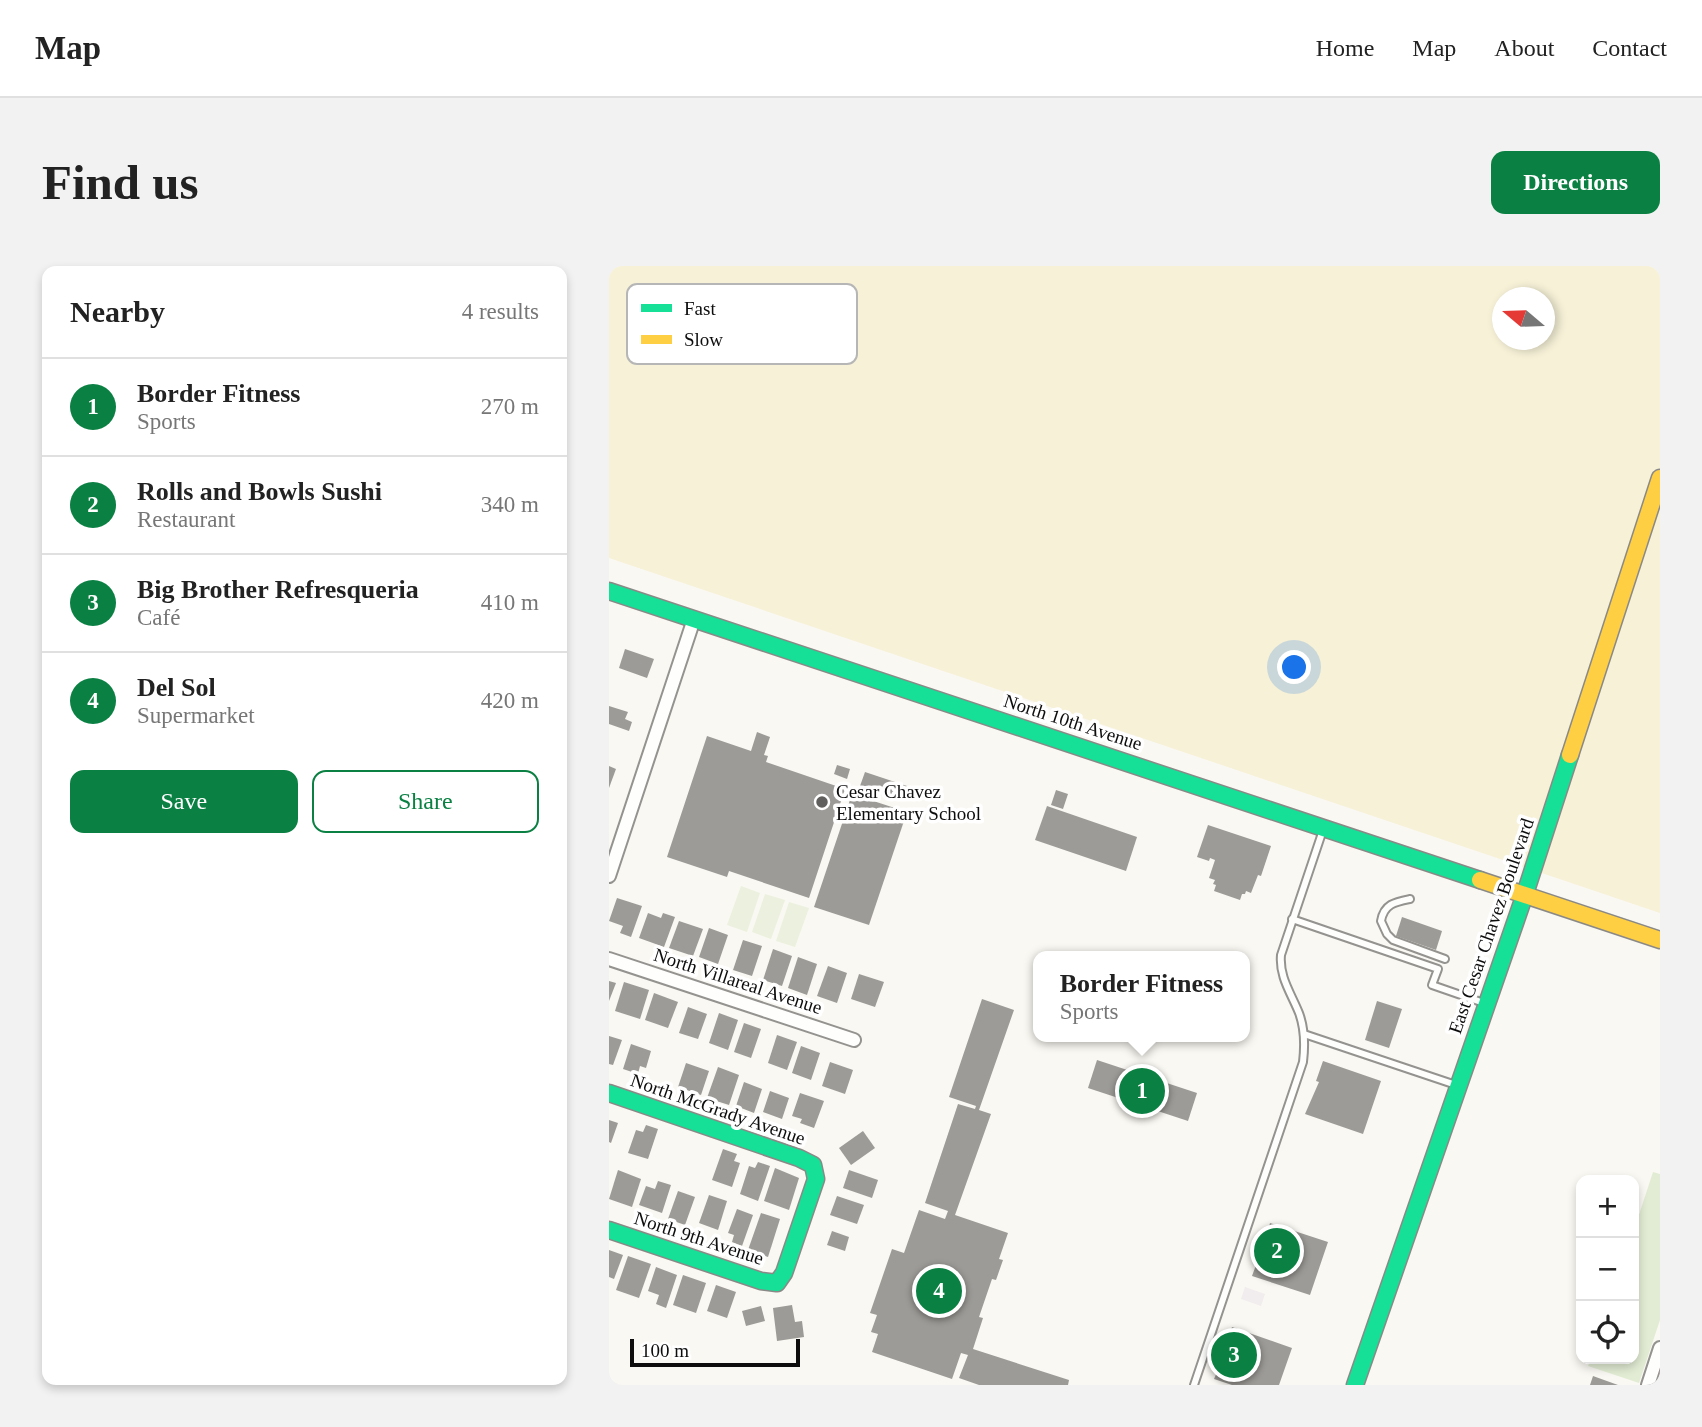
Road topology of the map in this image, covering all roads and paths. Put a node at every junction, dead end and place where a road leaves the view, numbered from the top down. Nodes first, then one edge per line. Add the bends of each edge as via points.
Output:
1 (1660, 478) edge
2 (609, 591) edge
3 (694, 619) junction
4 (1324, 828) junction
5 (609, 876) edge
6 (1525, 894) junction
7 (1410, 899) dead end
8 (1292, 919) junction
9 (1660, 940) edge
10 (609, 959) edge
11 (1445, 959) dead end
12 (1486, 1004) junction
13 (1304, 1034) junction
14 (855, 1040) dead end
15 (1458, 1086) junction
16 (609, 1093) edge
17 (609, 1230) edge
18 (777, 1283) joint
19 (1660, 1348) edge
20 (1194, 1385) edge
21 (1355, 1385) edge
22 (1648, 1385) edge

1 - 6 main road, East Cesar Chavez Boulevard
2 - 3 main road, North 10th Avenue
3 - 4 main road, North 10th Avenue
3 - 5 street
4 - 6 main road, North 10th Avenue
4 - 8 lane
6 - 9 main road, North 10th Avenue
6 - 12 main road, East Cesar Chavez Boulevard
7 - 11 lane via 1385,909 1381,921 1387,934
8 - 12 lane via 1438,969 1432,985
8 - 13 lane via 1280,969
10 - 14 street, North Villareal Avenue
12 - 15 main road, East Cesar Chavez Boulevard
13 - 15 lane
13 - 20 lane via 1296,1086
15 - 21 main road, East Cesar Chavez Boulevard
16 - 18 main road, North McGrady Avenue via 813,1165 816,1179
17 - 18 main road, North 9th Avenue
19 - 22 street

